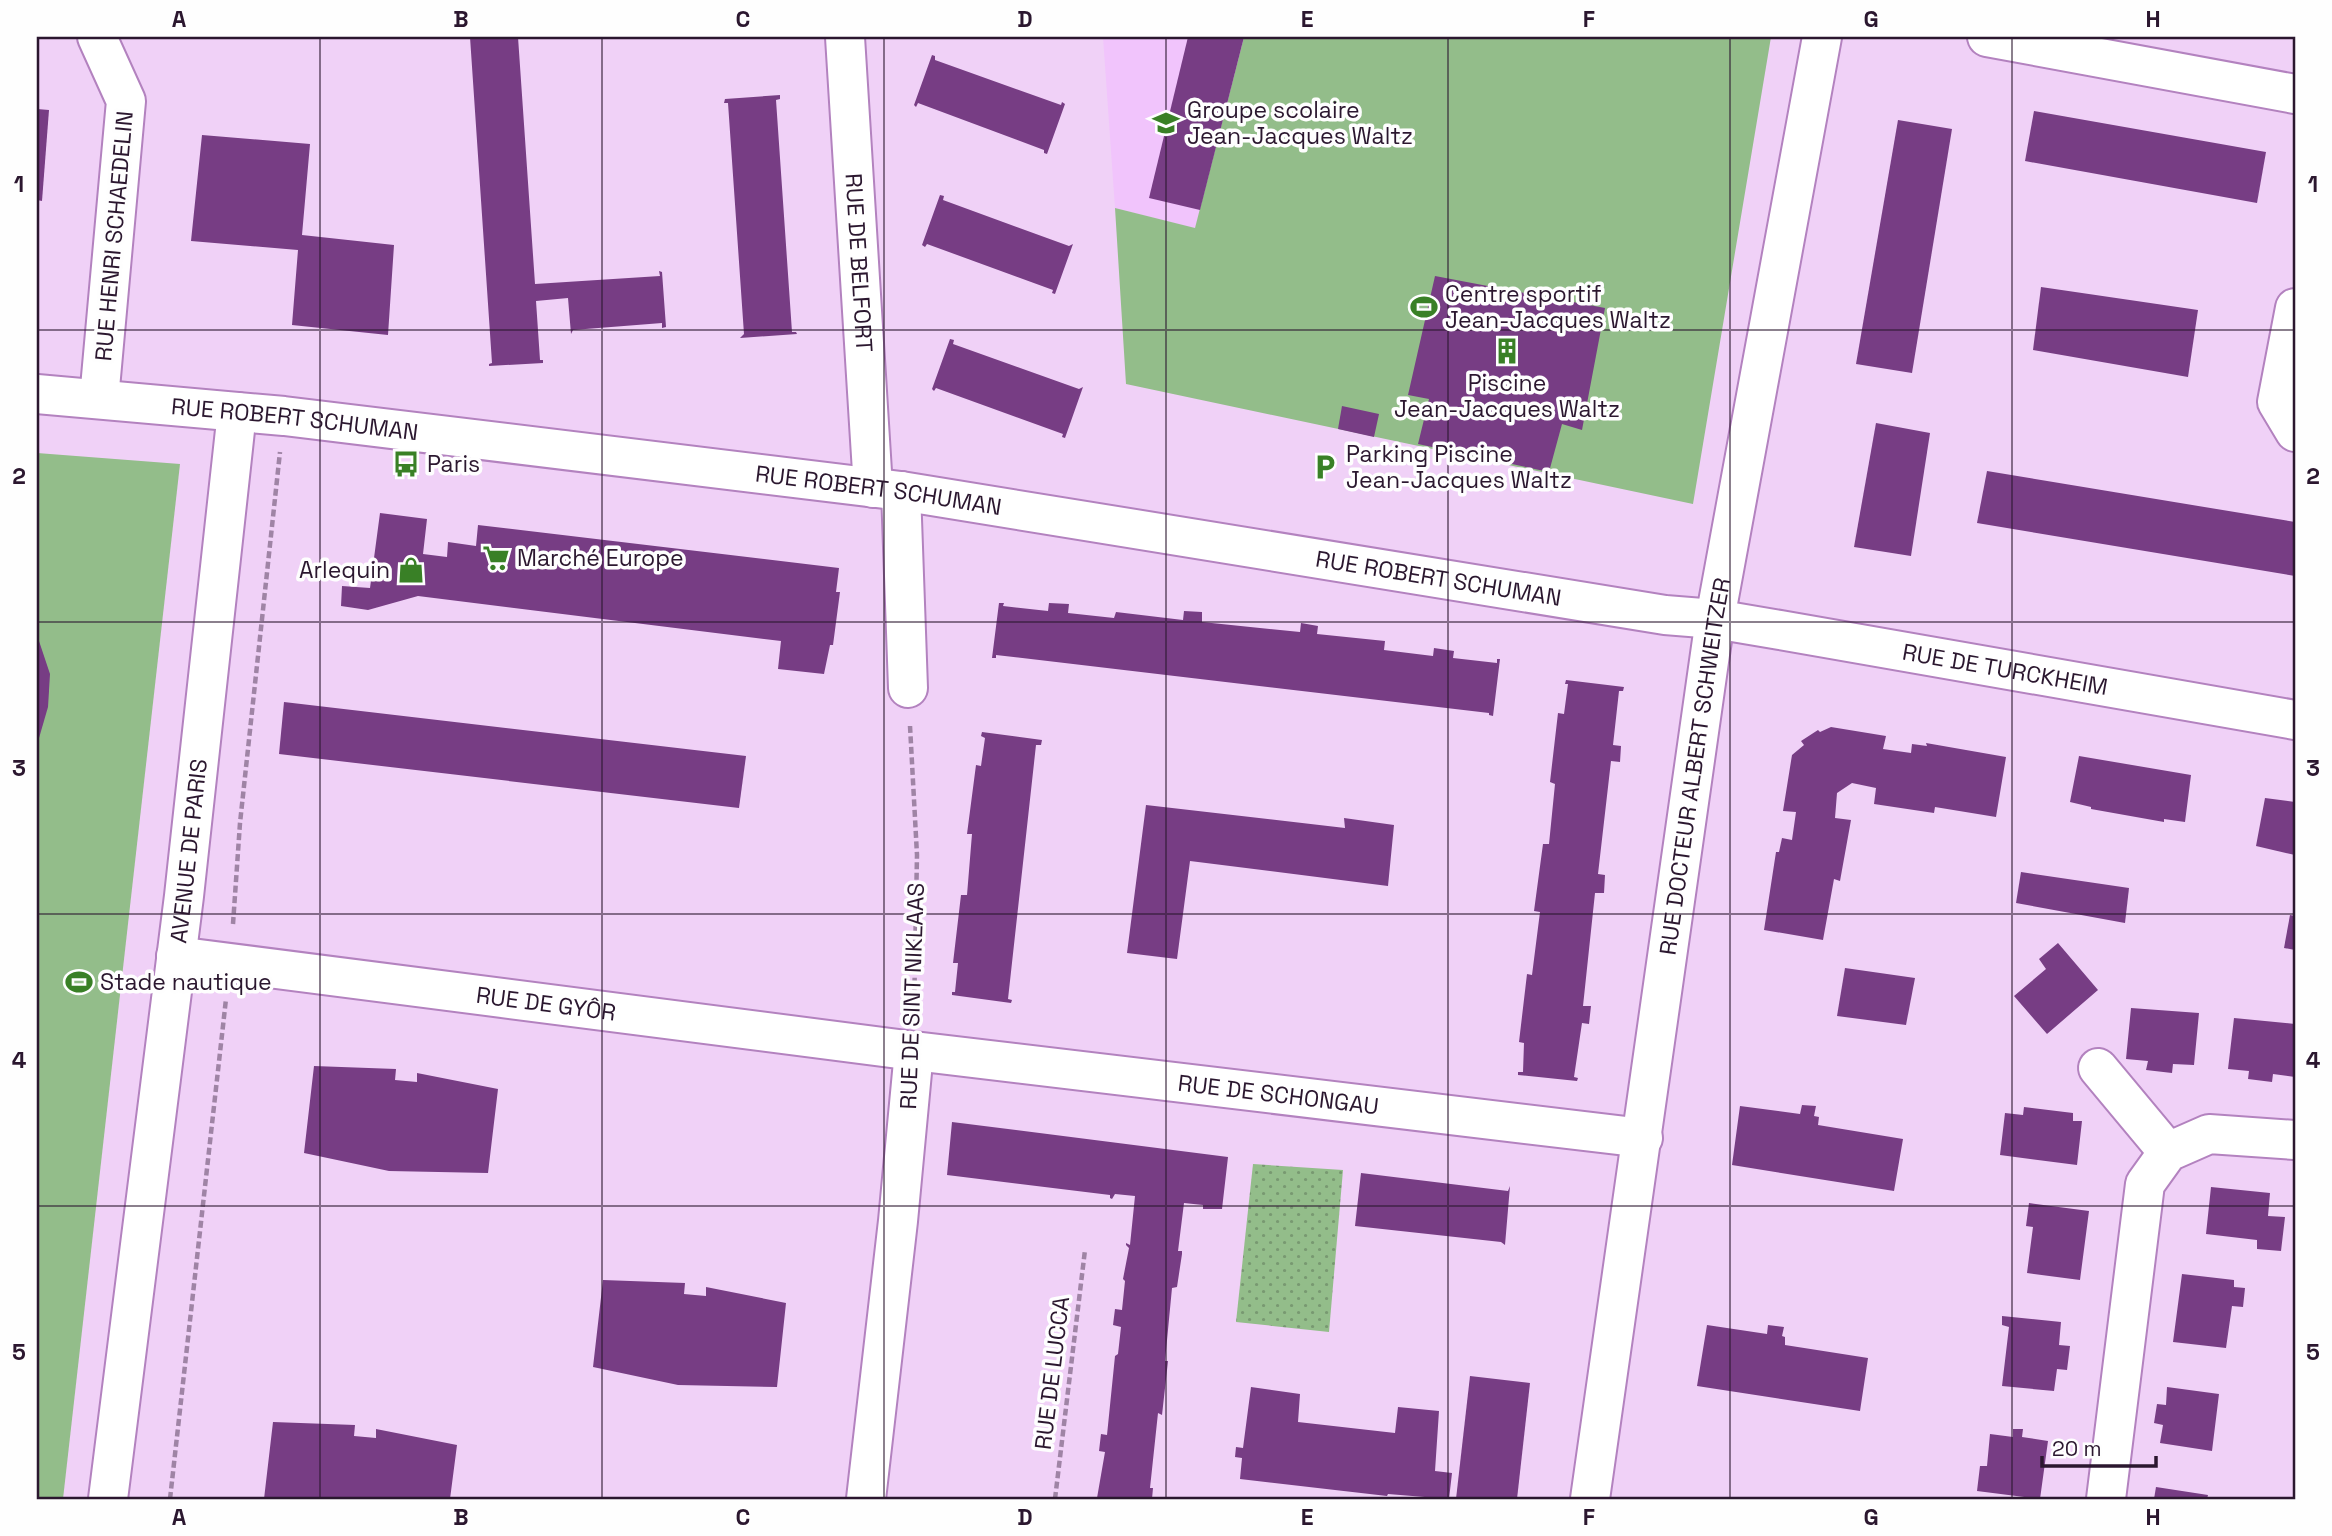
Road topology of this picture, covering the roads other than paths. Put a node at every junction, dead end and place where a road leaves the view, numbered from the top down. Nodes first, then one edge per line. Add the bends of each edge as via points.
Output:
1 (97, 37) edge
2 (845, 37) edge
3 (1822, 37) edge
4 (1987, 37) edge
5 (2295, 94) edge
6 (2295, 308) edge
7 (37, 394) edge
8 (99, 399) junction
9 (237, 412) junction
10 (2295, 432) edge
11 (887, 489) junction
12 (1716, 619) junction
13 (908, 688) road end
14 (2295, 720) edge
15 (176, 956) junction
16 (914, 1051) junction
17 (2098, 1068) dead end
18 (1643, 1138) junction
19 (2295, 1140) edge
20 (2168, 1152) junction
21 (108, 1499) edge
22 (866, 1499) edge
23 (1590, 1499) edge
24 (2106, 1499) edge

1 - 8 street, RUE HENRI SCHAEDELIN via 126,101
2 - 11 street, RUE DE BELFORT
3 - 12 street, RUE DOCTEUR ALBERT SCHWEITZER
4 - 5 street
6 - 10 street via 2277,402
7 - 8 street, RUE ROBERT SCHUMAN
8 - 9 street, RUE ROBERT SCHUMAN
9 - 11 street, RUE ROBERT SCHUMAN
9 - 15 street, AVENUE DE PARIS
11 - 12 street, RUE ROBERT SCHUMAN via 1665,615
11 - 13 street
12 - 14 street, RUE DE TURCKHEIM
12 - 18 street, RUE DOCTEUR ALBERT SCHWEITZER
15 - 16 street, RUE DE GYÔR
15 - 21 street, AVENUE DE PARIS
16 - 18 street, RUE DE SCHONGAU
16 - 22 street, RUE DE SINT NIKLAAS
17 - 20 street
18 - 23 street, RUE DOCTEUR ALBERT SCHWEITZER
19 - 20 street via 2209,1134
20 - 24 street via 2145,1184

